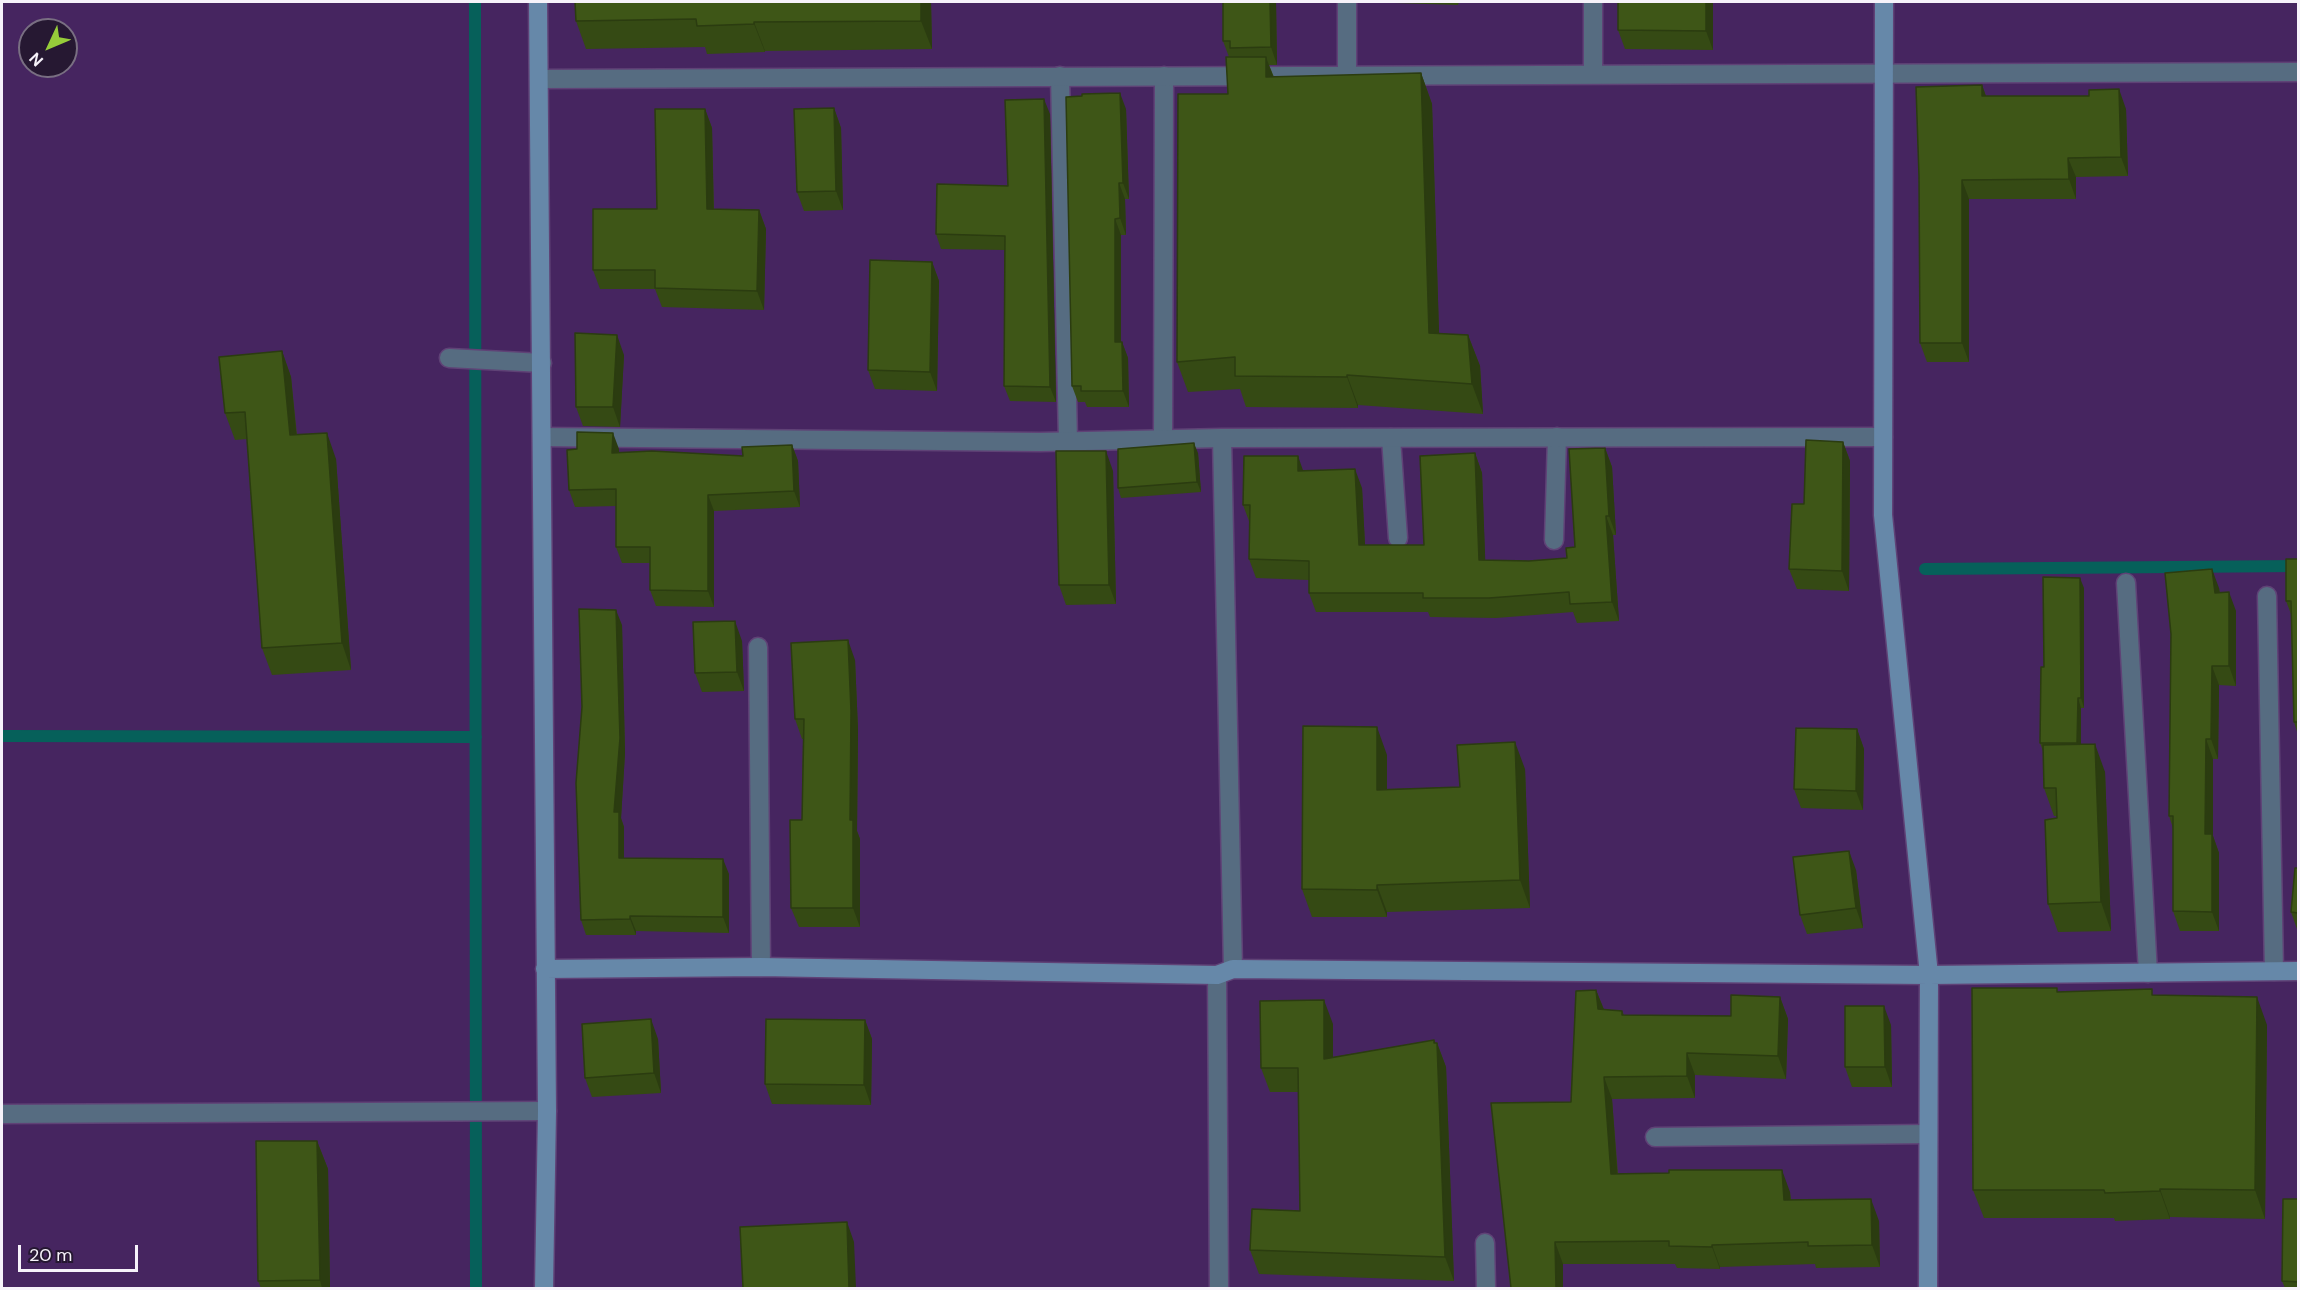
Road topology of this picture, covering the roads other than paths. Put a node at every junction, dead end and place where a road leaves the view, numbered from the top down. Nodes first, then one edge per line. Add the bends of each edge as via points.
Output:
1 (538, 2) edge
2 (1347, 2) edge
3 (1593, 2) edge
4 (1884, 2) edge
5 (1884, 72) junction
6 (2298, 72) edge
7 (1593, 73) junction
8 (1164, 75) junction
9 (1347, 75) junction
10 (1060, 76) junction
11 (539, 79) junction
12 (449, 358) dead end
13 (542, 363) junction
14 (542, 437) junction
15 (1557, 437) junction
16 (1883, 437) junction
17 (1222, 438) junction
18 (1390, 438) junction
19 (1163, 439) junction
20 (1068, 441) junction
21 (1398, 538) dead end
22 (1554, 540) dead end
23 (2126, 583) dead end
24 (2267, 596) dead end
25 (758, 647) dead end
26 (761, 967) junction
27 (546, 969) junction
28 (2298, 970) edge
29 (2274, 971) junction
30 (1225, 972) junction
31 (2148, 973) junction
32 (1929, 975) junction
33 (547, 1111) junction
34 (2, 1114) edge
35 (1928, 1134) junction
36 (1655, 1137) dead end
37 (1485, 1243) dead end
38 (544, 1288) edge
39 (1219, 1288) edge
40 (1486, 1288) edge
41 (1928, 1288) edge

1 - 11 street
2 - 9 street
3 - 7 street
4 - 5 street
5 - 6 street
5 - 7 street
5 - 16 street
7 - 9 street
8 - 9 street
8 - 10 street
8 - 19 street
10 - 11 street
10 - 20 street
11 - 13 street
12 - 13 street
13 - 14 street
14 - 20 street
14 - 27 street
15 - 16 street
15 - 18 street
15 - 22 street
16 - 32 street via 1883,515
17 - 18 street
17 - 19 street
17 - 30 street
18 - 21 street
19 - 20 street
23 - 31 street
24 - 29 street
25 - 26 street
26 - 27 street
26 - 30 street
27 - 33 street
28 - 29 street
29 - 31 street
30 - 32 street
30 - 39 street
31 - 32 street
32 - 35 street
33 - 34 street
33 - 38 street
35 - 36 street
35 - 41 street
37 - 40 street

